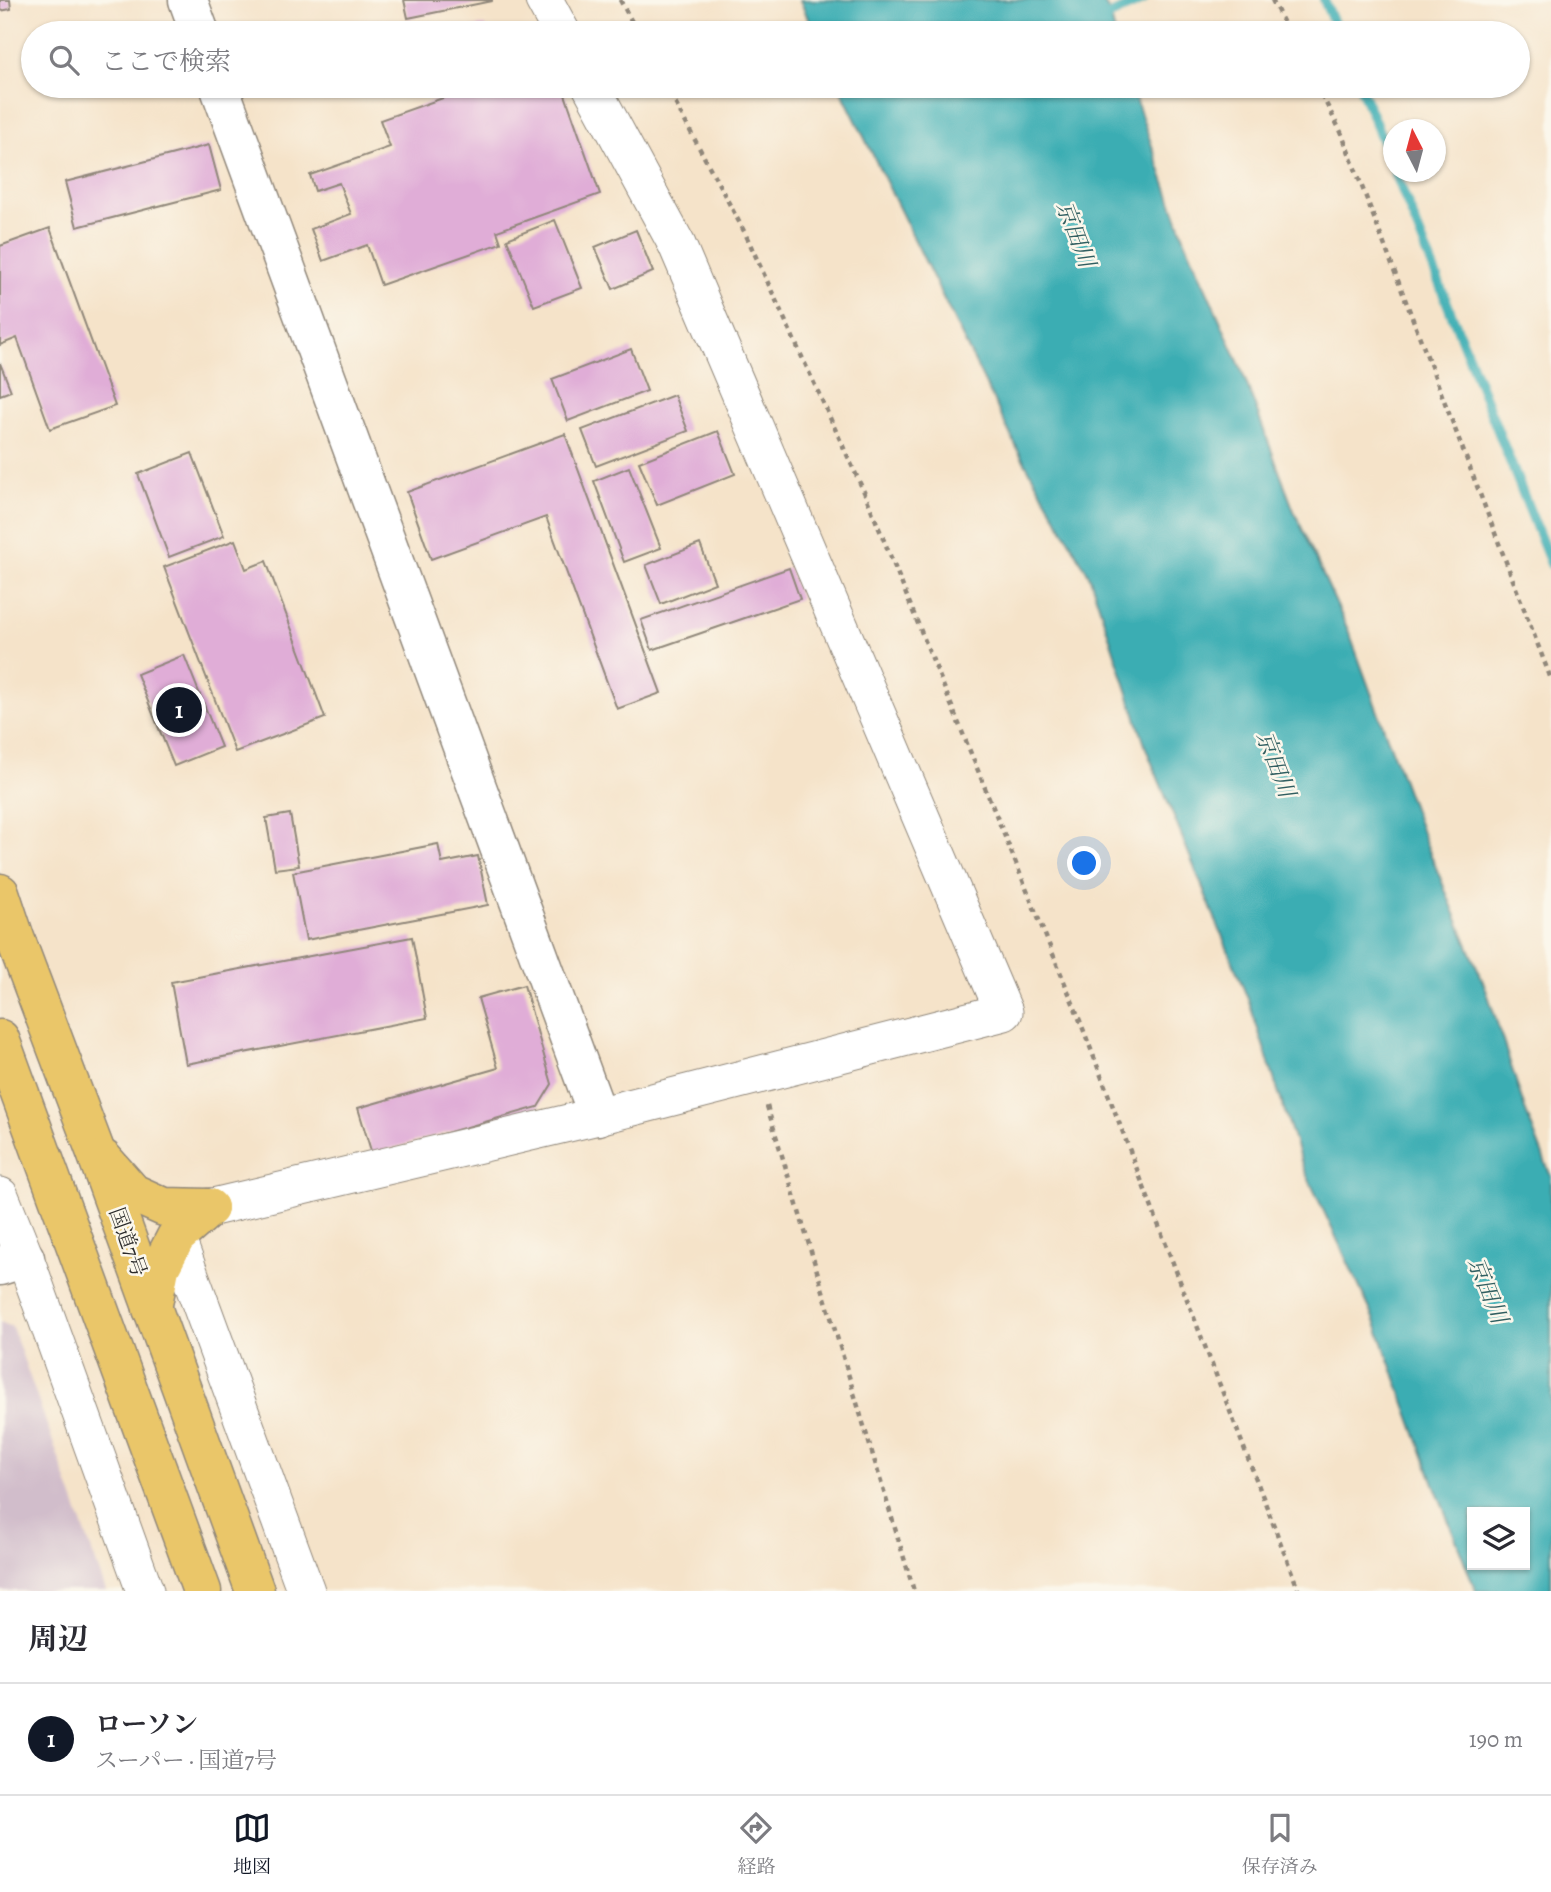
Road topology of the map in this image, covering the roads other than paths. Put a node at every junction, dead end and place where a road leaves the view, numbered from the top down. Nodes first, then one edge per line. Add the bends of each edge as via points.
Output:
1 (188, 0) edge
2 (544, 0) edge
3 (196, 21) edge
4 (555, 21) edge
5 (223, 98) edge
6 (597, 98) edge
7 (0, 893) edge
8 (0, 1039) edge
9 (598, 1116) junction
10 (95, 1150) junction
11 (0, 1196) edge
12 (209, 1208) junction
13 (176, 1237) junction
14 (13, 1262) edge
15 (152, 1309) junction
16 (145, 1591) edge
17 (202, 1591) edge
18 (256, 1591) edge
19 (306, 1591) edge

1 - 3 street
2 - 4 street
5 - 9 street
6 - 9 street via 677,246 1004,1012
7 - 10 highway, 国道7号
8 - 17 highway
9 - 12 street
10 - 12 highway via 133,1194 164,1208
10 - 15 highway, 国道7号
11 - 14 street
12 - 13 highway
13 - 15 highway via 160,1268
13 - 19 street
14 - 16 street
15 - 18 highway, 国道7号

